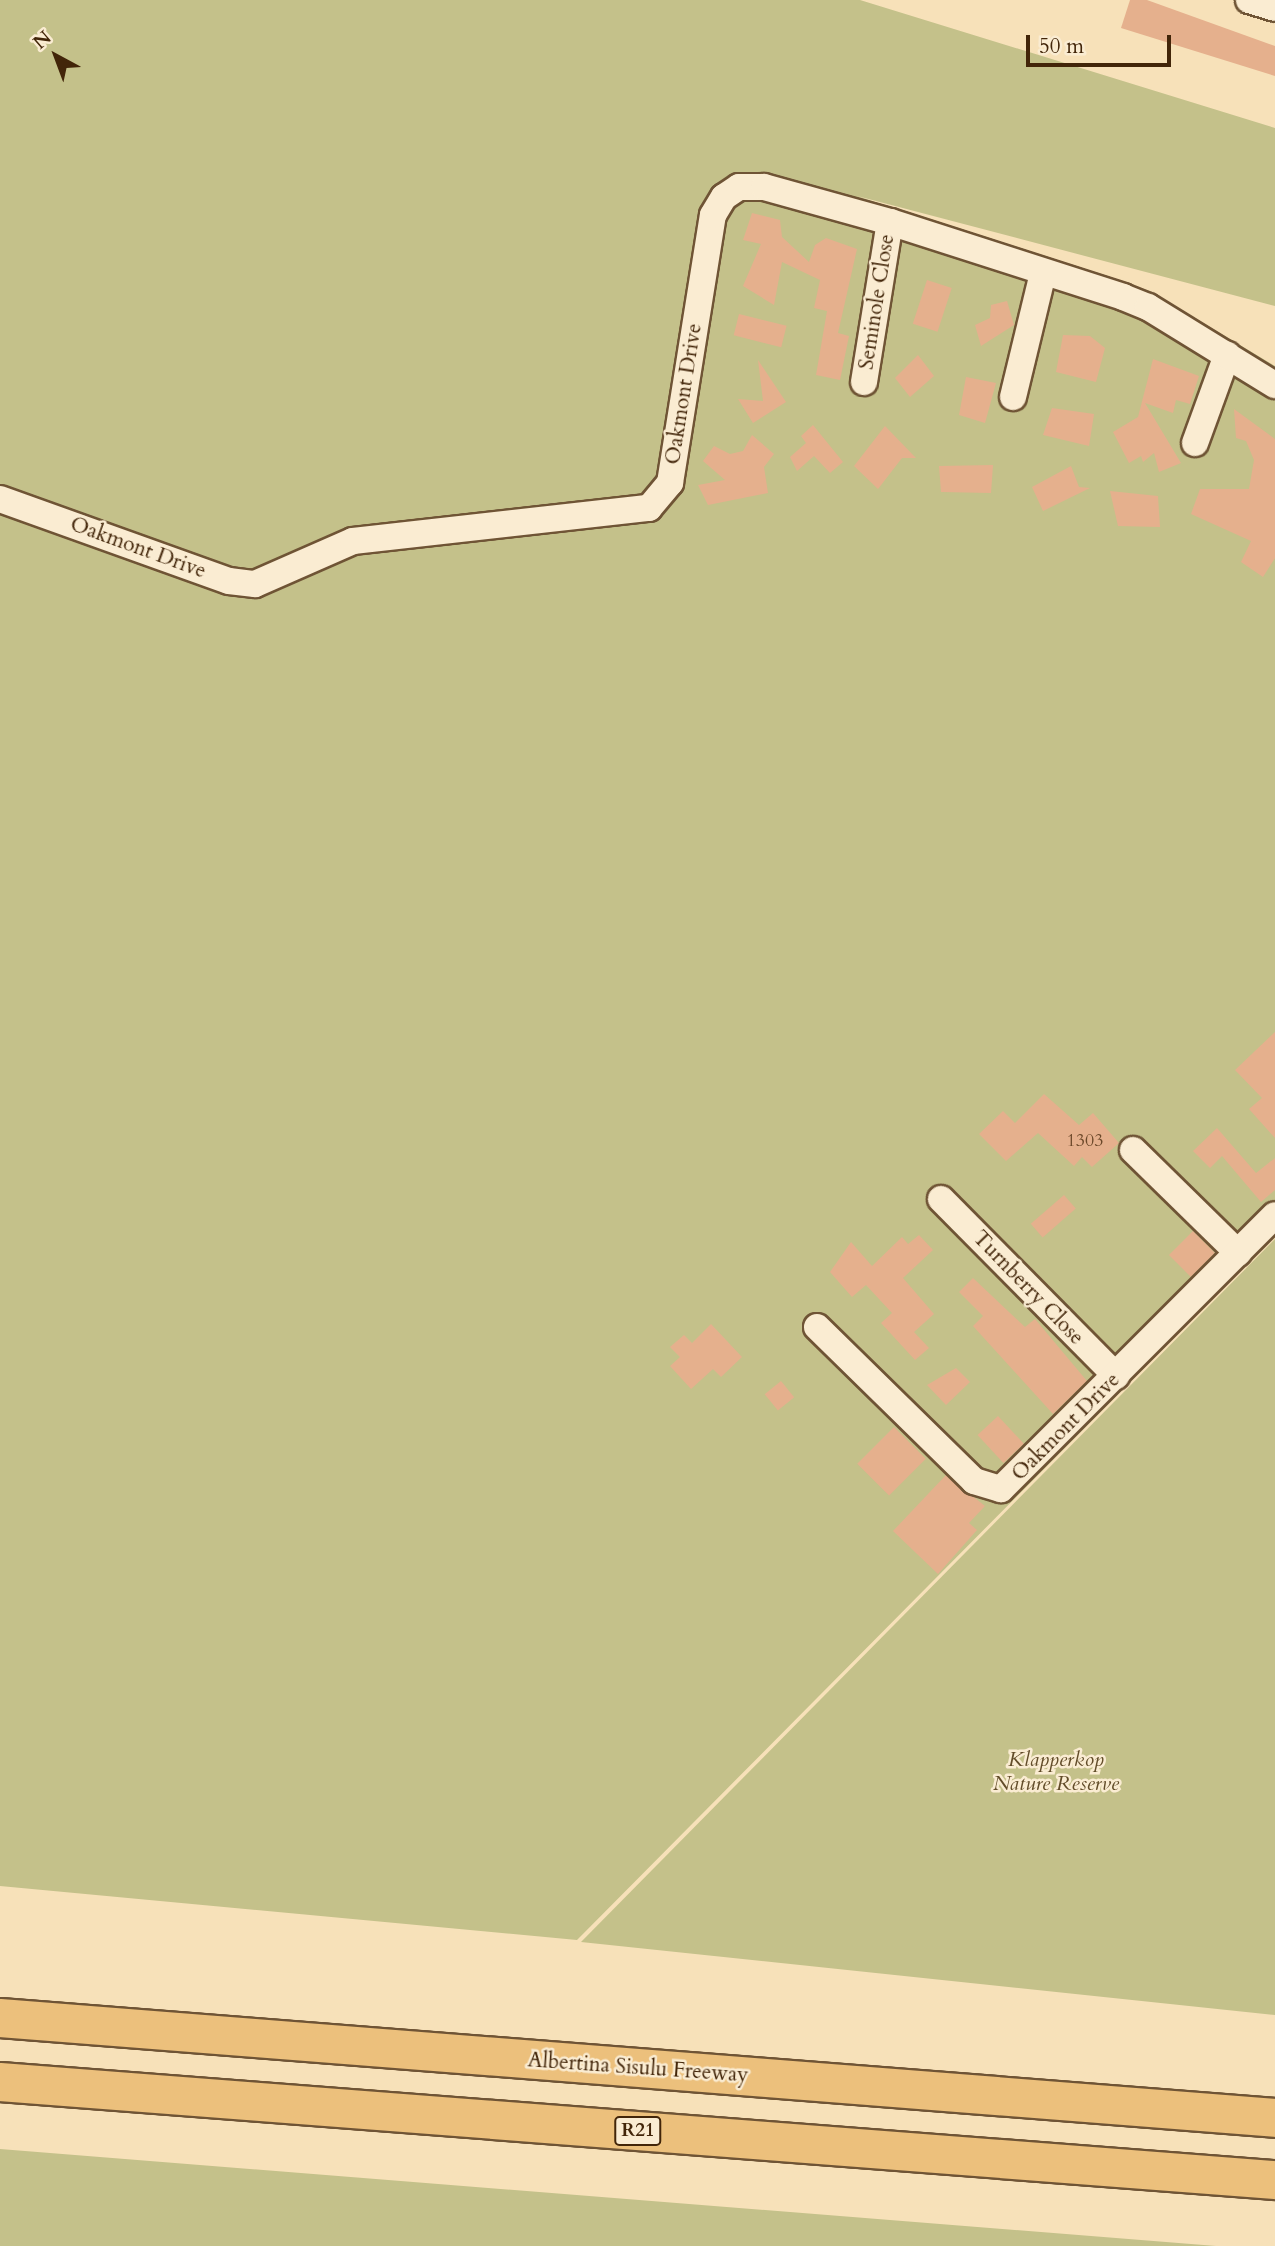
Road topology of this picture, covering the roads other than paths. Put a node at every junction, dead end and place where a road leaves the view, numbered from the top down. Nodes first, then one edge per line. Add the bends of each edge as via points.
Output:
1 (1249, 0) edge
2 (1275, 8) edge
3 (890, 222) junction
4 (1043, 273) junction
5 (1227, 355) junction
6 (864, 382) dead end
7 (1275, 385) edge
8 (1013, 397) dead end
9 (1195, 443) dead end
10 (0, 499) edge
11 (1133, 1150) dead end
12 (941, 1199) dead end
13 (1275, 1215) edge
14 (1238, 1252) junction
15 (817, 1327) dead end
16 (1116, 1376) junction
17 (0, 2018) edge
18 (0, 2082) edge
19 (1275, 2118) edge
20 (1275, 2180) edge

1 - 2 street
3 - 4 street, Oakmont Drive
3 - 6 street, Seminole Close
3 - 10 street, Oakmont Drive via 754,186 739,187 723,197 713,215 670,483 661,499 644,509 353,541 255,584 229,581
4 - 5 street, Oakmont Drive via 1148,307
4 - 8 street
5 - 7 street, Oakmont Drive
5 - 9 street
11 - 14 street
12 - 16 street, Turnberry Close
13 - 14 street, Oakmont Drive
14 - 16 street, Oakmont Drive
15 - 16 street, Oakmont Drive via 988,1489 1012,1483
17 - 19 highway, Albertina Sisulu Freeway
18 - 20 highway, R21

